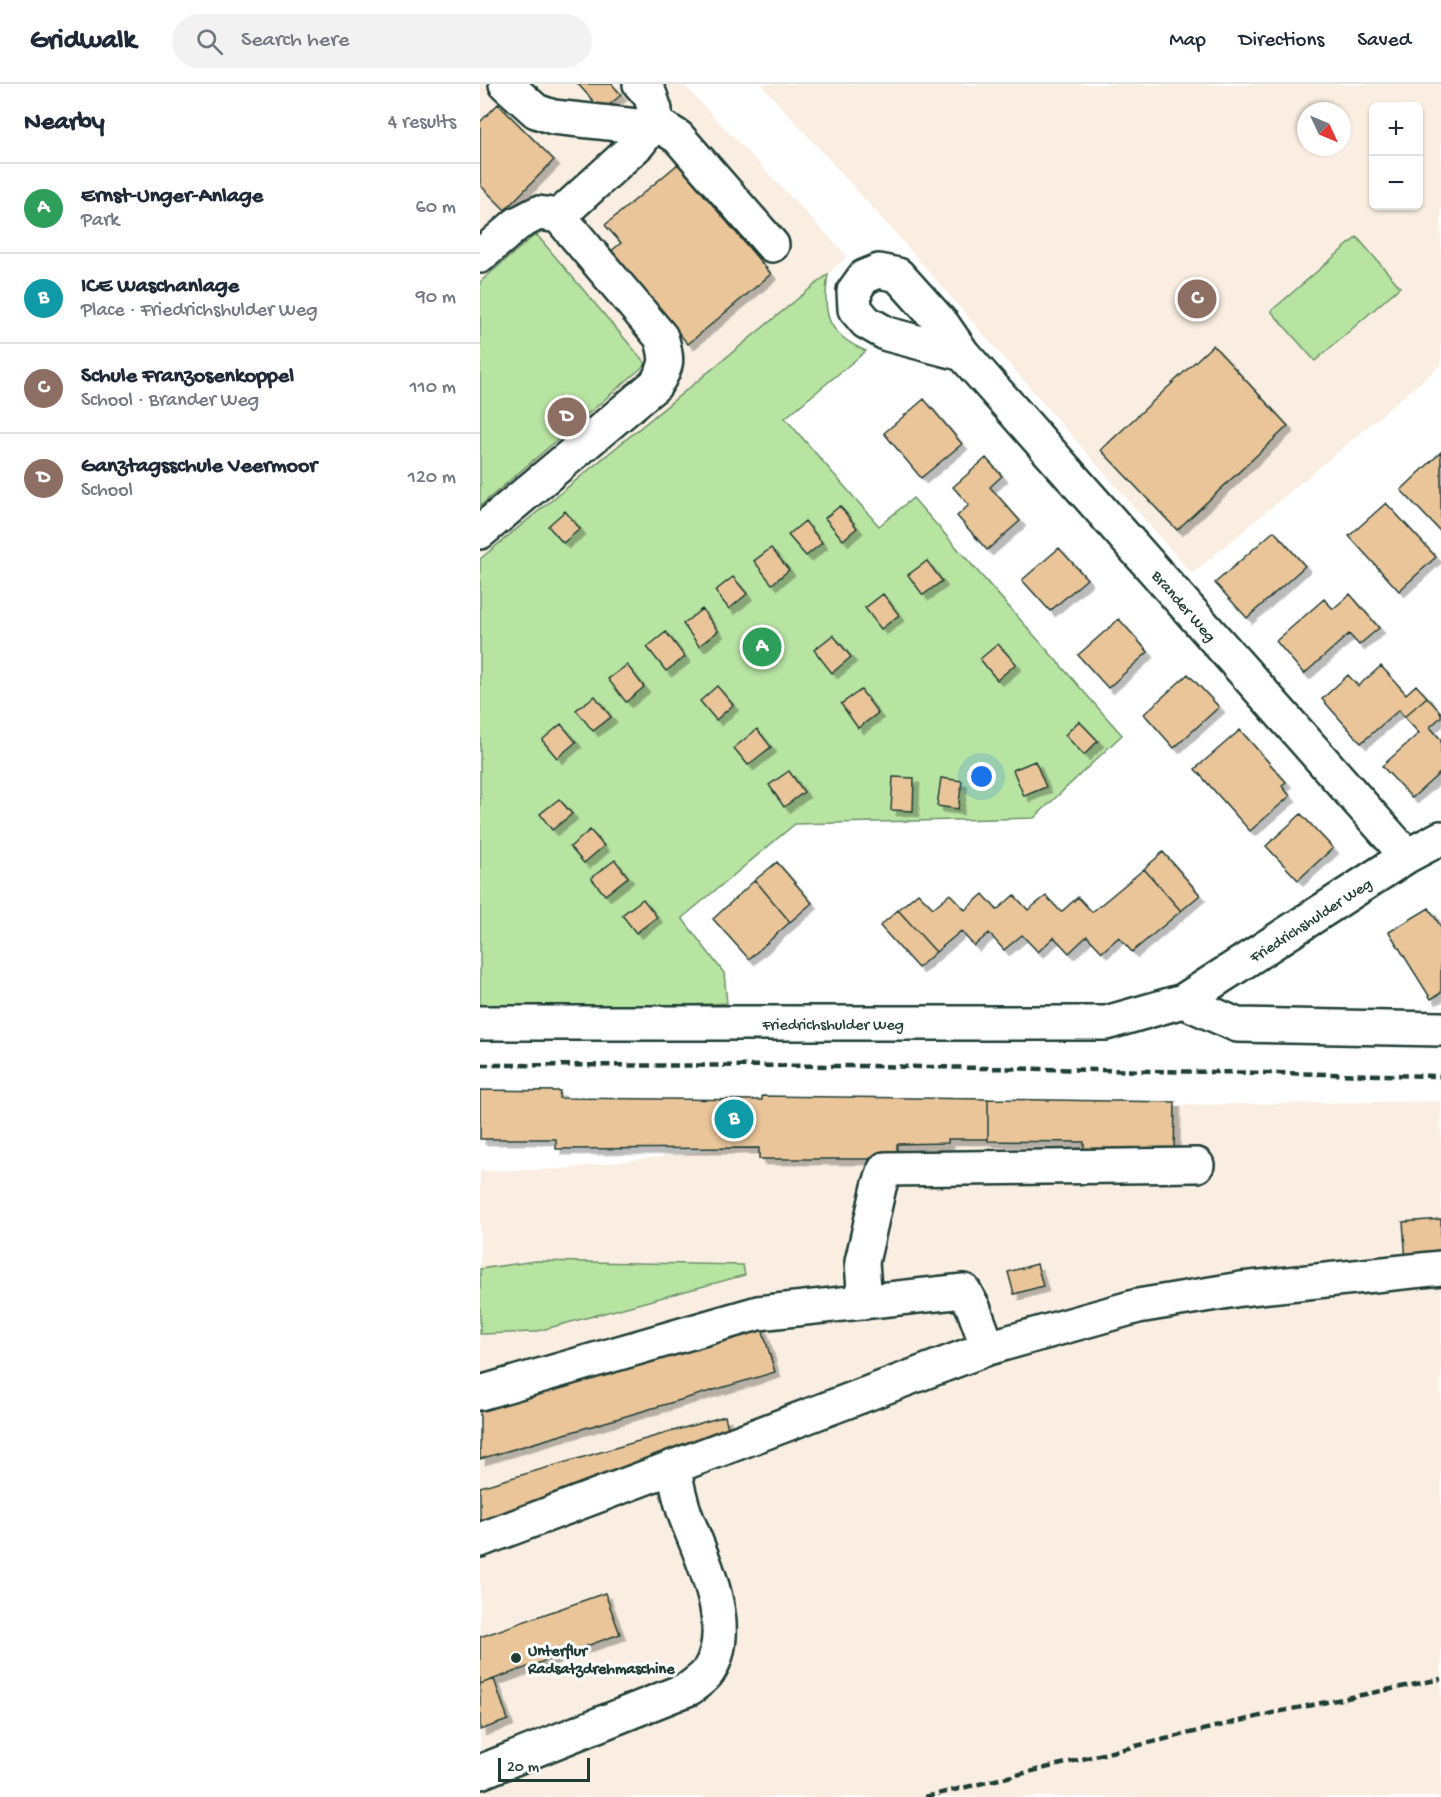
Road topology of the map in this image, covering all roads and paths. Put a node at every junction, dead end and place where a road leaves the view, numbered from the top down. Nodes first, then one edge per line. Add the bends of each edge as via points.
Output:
1 (506, 84) edge
2 (640, 84) edge
3 (652, 126) junction
4 (559, 216) junction
5 (772, 245) dead end
6 (480, 256) edge
7 (963, 354) dead end
8 (480, 532) edge
9 (1441, 838) edge
10 (1407, 856) junction
11 (1183, 1001) junction
12 (480, 1023) edge
13 (1441, 1029) edge
14 (1197, 1165) dead end
15 (1441, 1268) edge
16 (865, 1302) junction
17 (988, 1348) junction
18 (480, 1393) edge
19 (674, 1467) junction
20 (480, 1540) edge
21 (480, 1772) edge

1 - 3 street via 536,111 553,117
2 - 3 street via 650,95 655,110
3 - 4 street via 638,144
3 - 5 street via 678,137
4 - 6 street via 538,213 517,224
4 - 8 street via 661,338 666,354 664,371 655,385
7 - 10 street, Brander Weg
9 - 10 street, Friedrichshulder Weg
10 - 11 street, Friedrichshulder Weg
11 - 12 street, Friedrichshulder Weg via 1107,1023
11 - 13 street via 1237,1025
14 - 16 street via 885,1169 862,1262
15 - 17 street via 1241,1289 1138,1306
16 - 17 street via 964,1291
16 - 18 street via 758,1313
17 - 19 street
19 - 20 street
19 - 21 street via 685,1514 712,1584 719,1623 718,1649 707,1673 690,1688

